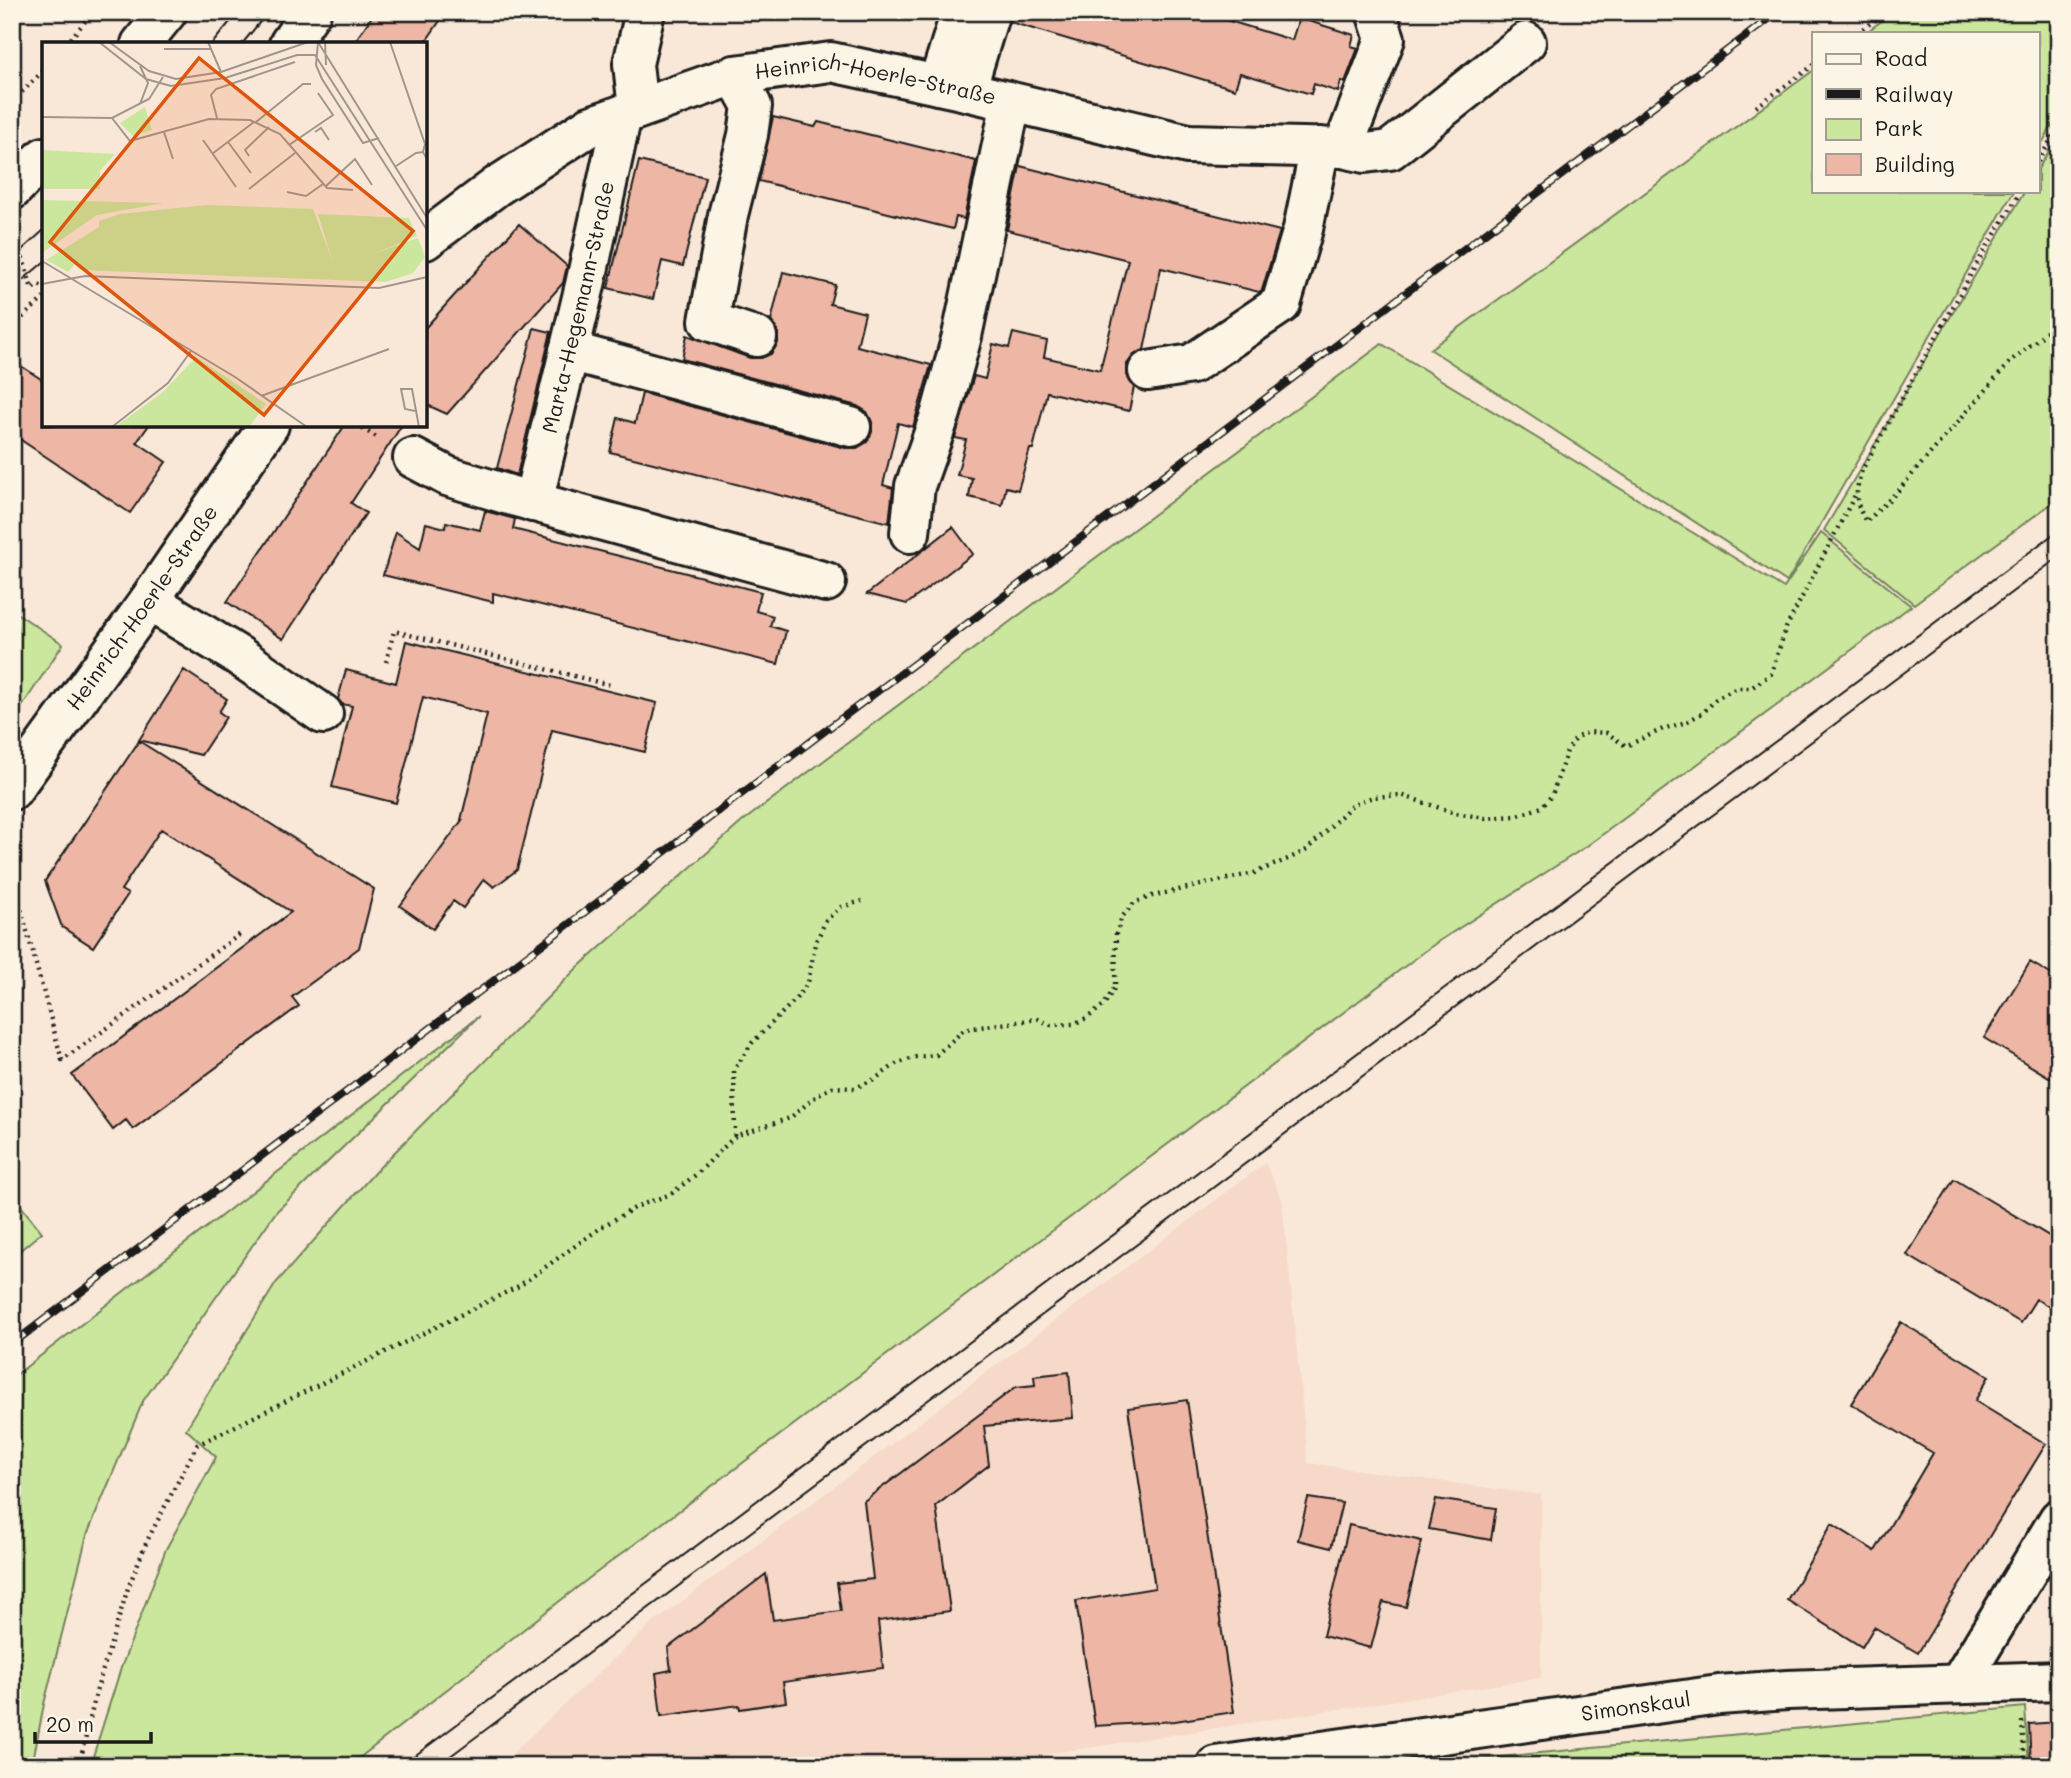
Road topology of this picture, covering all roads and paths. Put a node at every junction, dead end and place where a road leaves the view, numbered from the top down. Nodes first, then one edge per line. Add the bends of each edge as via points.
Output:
1 (93, 12) edge
2 (167, 12) edge
3 (311, 12) edge
4 (645, 12) edge
5 (961, 12) edge
6 (990, 12) edge
7 (1376, 12) edge
8 (1886, 12) edge
9 (1858, 32) edge
10 (68, 42) edge
11 (143, 42) edge
12 (290, 42) edge
13 (1526, 42) dead end
14 (1812, 66) edge
15 (42, 72) edge
16 (735, 75) junction
17 (952, 88) junction
18 (12, 102) edge
19 (1011, 102) junction
20 (1756, 107) dead end
21 (630, 112) junction
22 (2059, 125) edge
23 (1343, 150) junction
24 (42, 159) edge
25 (2039, 160) edge
26 (12, 190) edge
27 (2020, 192) edge
28 (12, 237) edge
29 (427, 238) edge
30 (42, 286) edge
31 (42, 300) edge
32 (2059, 322) edge
33 (12, 327) edge
34 (757, 337) dead end
35 (569, 351) junction
36 (1148, 371) dead end
37 (268, 427) edge
38 (851, 427) dead end
39 (413, 458) dead end
40 (1855, 495) junction
41 (533, 502) junction
42 (910, 533) dead end
43 (826, 582) dead end
44 (149, 601) junction
45 (386, 662) dead end
46 (614, 686) dead end
47 (323, 714) dead end
48 (12, 790) edge
49 (12, 876) edge
50 (862, 901) dead end
51 (242, 933) dead end
52 (736, 1136) junction
53 (2059, 1519) edge
54 (2059, 1681) edge
55 (1959, 1684) junction
56 (1342, 1757) edge
57 (79, 1766) edge
58 (1216, 1766) edge

1 - 10 path
2 - 11 street
3 - 12 street
4 - 21 street, Marta-Hegemann-Straße via 633,64
5 - 17 street
6 - 17 street
7 - 23 street via 1385,39
8 - 9 path
13 - 23 street, Heinrich-Hoerle-Straße via 1390,150
14 - 20 path
15 - 18 path
16 - 17 street, Heinrich-Hoerle-Straße via 831,62
16 - 21 street, Heinrich-Hoerle-Straße
16 - 34 street via 752,106 709,321
17 - 19 street, Heinrich-Hoerle-Straße
19 - 23 street, Heinrich-Hoerle-Straße via 1188,144
19 - 42 street via 962,337 915,486
21 - 29 street, Heinrich-Hoerle-Straße via 590,125
21 - 35 street, Marta-Hegemann-Straße
22 - 25 path
23 - 36 street via 1303,229 1280,304 1192,364
24 - 26 street
27 - 40 path via 1883,431 1862,470
28 - 30 path via 16,235 32,289
31 - 33 path
32 - 40 path via 2011,361 1866,522
35 - 38 street
35 - 41 street, Marta-Hegemann-Straße
37 - 44 street, Heinrich-Hoerle-Straße
39 - 41 street via 447,476
40 - 52 path via 1786,628 1771,674 1751,688 1737,688 1686,722 1634,744 1626,746 1607,733 1577,737 1567,751 1552,795 1542,807 1516,816 1485,818 1455,813 1401,795 1353,804 1307,850 1288,859 1254,873 1134,903 1116,934 1115,987 1104,1005 1087,1018 1051,1025 1038,1018 965,1030 936,1055 896,1064 855,1088 832,1087 790,1118
41 - 43 street
44 - 47 street
44 - 48 street, Heinrich-Hoerle-Straße
45 - 46 path via 394,631
49 - 51 path via 62,1060
50 - 52 path via 841,907 827,920 816,944 808,984 752,1043 734,1070
52 - 57 path via 671,1194 603,1226 519,1286 197,1445 128,1588
53 - 55 street
54 - 55 street, Simonskaul
55 - 56 street, Simonskaul via 1719,1695
56 - 58 street, Simonskaul

